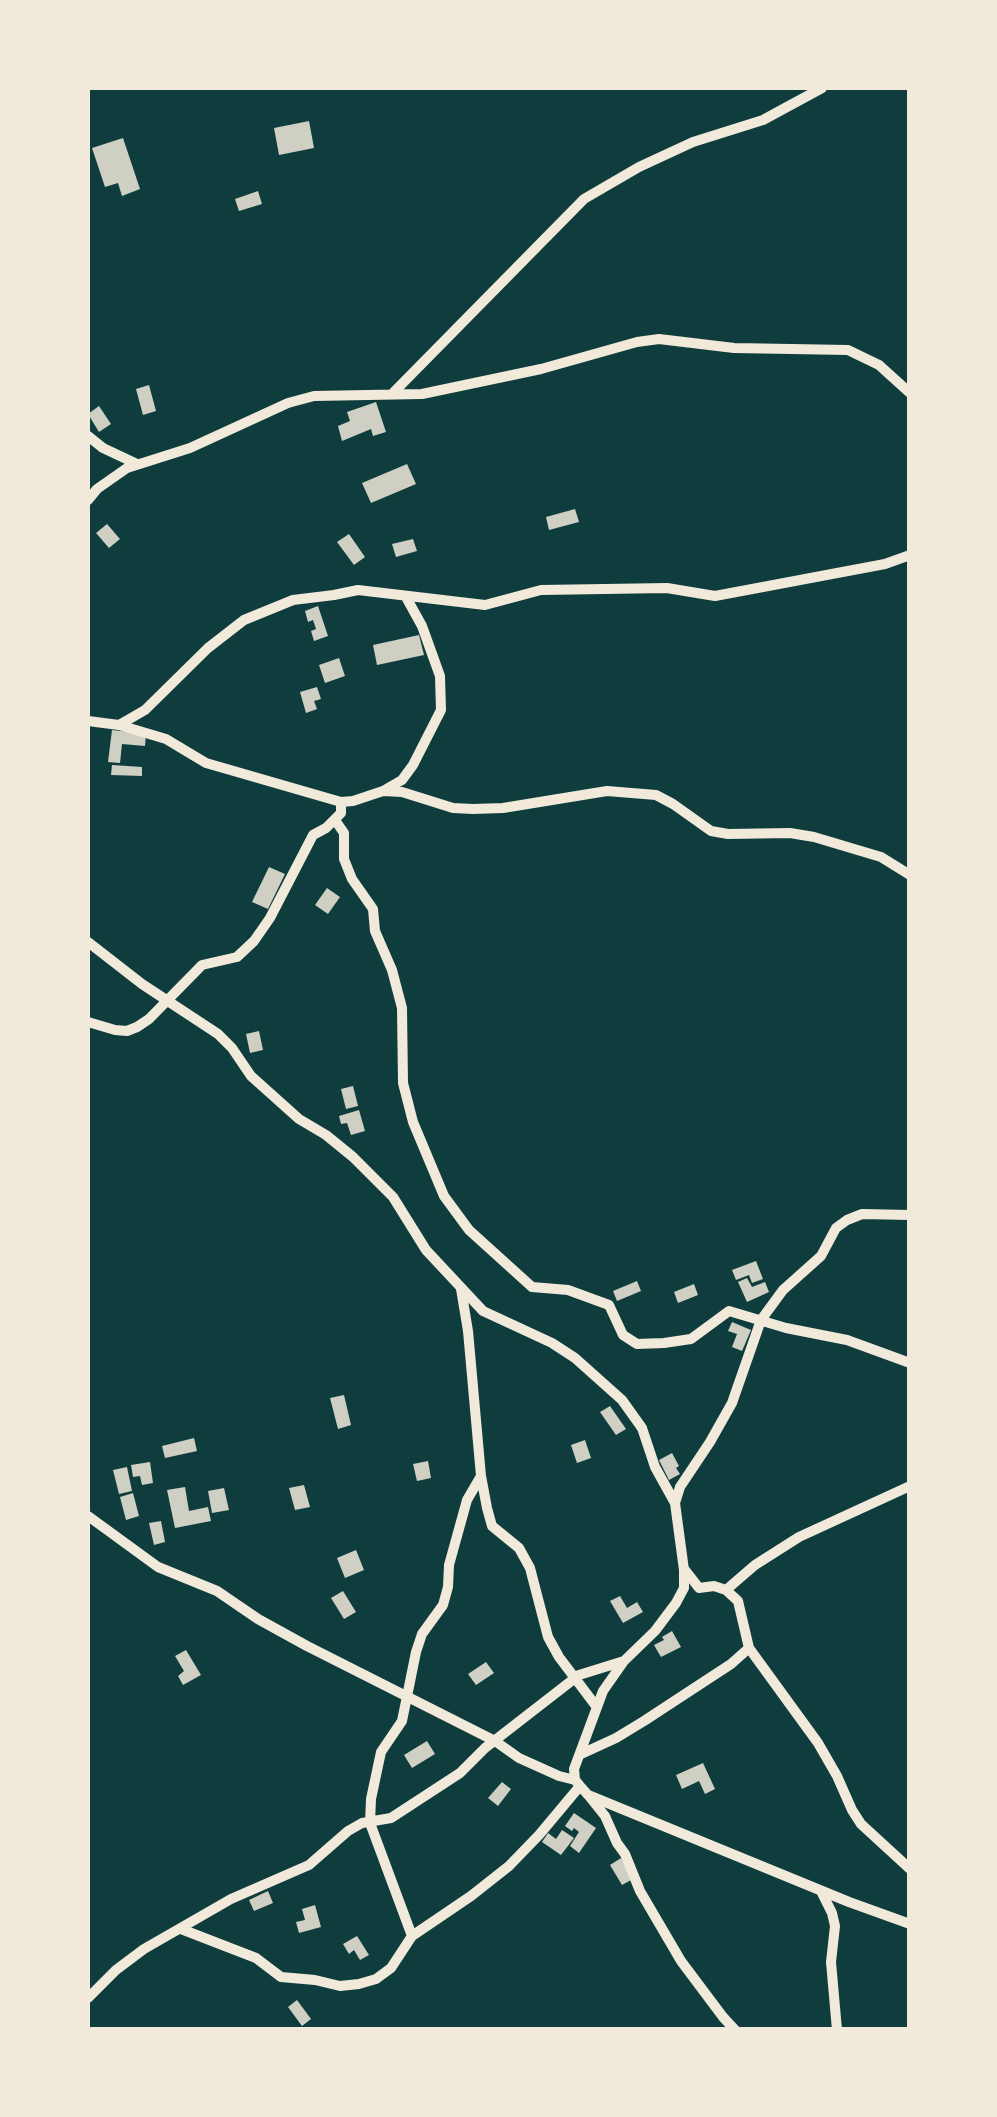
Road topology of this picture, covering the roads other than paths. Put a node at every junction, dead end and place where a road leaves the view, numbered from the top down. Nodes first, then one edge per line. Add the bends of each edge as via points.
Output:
1 (822, 88) edge
2 (910, 393) edge
3 (392, 395) junction
4 (88, 436) edge
5 (138, 464) junction
6 (88, 500) edge
7 (910, 555) edge
8 (406, 597) junction
9 (88, 721) edge
10 (119, 724) junction
11 (383, 791) junction
12 (341, 802) junction
13 (335, 820) junction
14 (910, 874) edge
15 (88, 946) edge
16 (166, 1000) junction
17 (88, 1022) edge
18 (910, 1216) edge
19 (461, 1288) junction
20 (761, 1320) junction
21 (910, 1363) edge
22 (481, 1476) junction
23 (910, 1486) edge
24 (675, 1504) junction
25 (88, 1516) edge
26 (684, 1570) junction
27 (726, 1590) junction
28 (750, 1648) junction
29 (624, 1661) junction
30 (575, 1678) junction
31 (407, 1698) junction
32 (596, 1706) junction
33 (494, 1741) junction
34 (578, 1756) junction
35 (581, 1787) junction
36 (370, 1823) junction
37 (910, 1869) edge
38 (821, 1890) junction
39 (849, 1902) junction
40 (910, 1924) edge
41 (834, 1926) junction
42 (181, 1929) junction
43 (412, 1936) junction
44 (88, 1998) edge
45 (735, 2030) edge
46 (837, 2030) edge

1 - 3 street via 763,120 639,167 584,199
2 - 3 street via 878,364 848,350 659,339 452,388
3 - 5 street via 288,403
4 - 5 street
5 - 6 street
7 - 8 street via 714,596 667,588 541,590 485,604
8 - 10 street via 358,590 293,600 244,620 146,710
8 - 11 street via 440,676 442,710 413,766
9 - 10 street
10 - 12 street via 166,739 206,762
11 - 12 street
11 - 14 street via 472,810 608,791 656,795 711,832 814,837
12 - 13 street
13 - 16 street via 314,835 254,941 237,957 202,965
13 - 20 street via 344,833 352,879 374,909 375,931 402,1008 403,1083 412,1122 444,1196 469,1230 532,1287 568,1290 609,1305 622,1335 637,1344 691,1339 729,1312
15 - 16 street
16 - 17 street via 128,1031
16 - 19 street via 218,1034 250,1076 376,1178
18 - 20 street via 862,1214 847,1220
19 - 22 street
19 - 24 street via 483,1311 552,1342 622,1400 642,1428
20 - 21 street
20 - 24 street via 732,1402
22 - 30 street via 492,1526 519,1548 530,1568 548,1638
22 - 31 street via 467,1500 443,1605 422,1634
23 - 27 street via 798,1537
24 - 26 street
25 - 31 street via 158,1567 217,1590
26 - 27 street via 699,1588
26 - 29 street via 676,1603
27 - 28 street via 738,1601
28 - 34 street
28 - 37 street via 818,1743 861,1824
29 - 30 street
29 - 32 street
30 - 32 street
30 - 33 street
31 - 33 street
31 - 36 street via 402,1722 382,1752
32 - 34 street
33 - 35 street
33 - 36 street via 460,1773 391,1818
34 - 35 street via 574,1770
35 - 38 street
35 - 43 street via 508,1866
35 - 45 street via 605,1816 681,1961
36 - 42 street via 348,1831 309,1865
36 - 43 street
38 - 39 street
38 - 41 street
39 - 40 street
39 - 41 street
41 - 46 street
42 - 43 street via 256,1958 281,1977 340,1986 376,1979 392,1968
42 - 44 street via 128,1960

